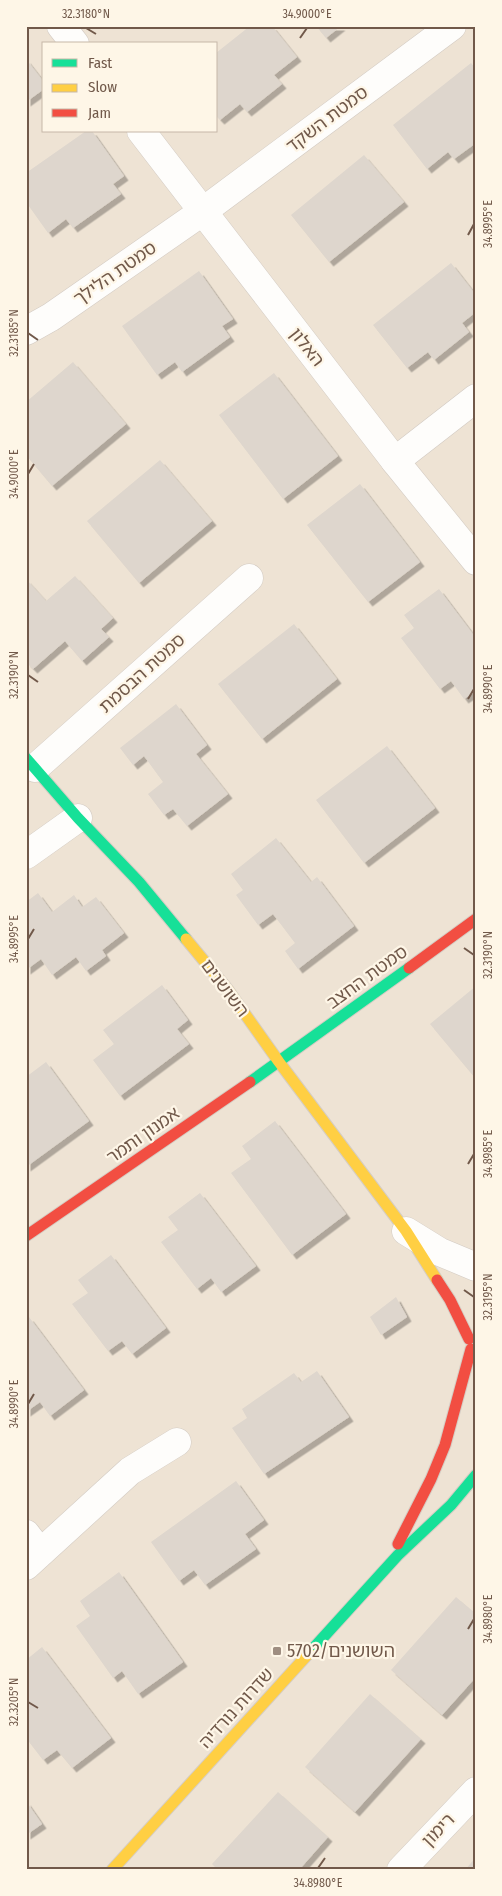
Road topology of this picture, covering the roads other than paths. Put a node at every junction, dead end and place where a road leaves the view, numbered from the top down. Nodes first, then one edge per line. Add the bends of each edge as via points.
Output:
1 (61, 26) edge
2 (452, 26) edge
3 (73, 42) edge
4 (142, 132) edge
5 (202, 212) junction
6 (26, 330) edge
7 (476, 398) edge
8 (395, 460) junction
9 (476, 561) edge
10 (249, 578) dead end
11 (30, 763) edge
12 (78, 818) junction
13 (26, 855) edge
14 (476, 920) edge
15 (279, 1062) junction
16 (406, 1231) junction
17 (26, 1236) edge
18 (476, 1266) edge
19 (470, 1321) dead end
20 (470, 1344) junction
21 (476, 1360) edge
22 (177, 1442) dead end
23 (476, 1475) edge
24 (31, 1551) edge
25 (385, 1570) junction
26 (476, 1791) edge
27 (112, 1870) edge
28 (401, 1870) edge

1 - 3 street
2 - 5 street, סמטת השקד
4 - 5 street, האלון
5 - 6 street, סמטת הלילך via 61,311
5 - 8 street, האלון
7 - 8 street
8 - 9 street, האלון
10 - 11 street, סמטת הבסמת
11 - 12 street, השושנים
12 - 13 street
12 - 15 street, השושנים via 139,882 186,938
14 - 15 street, סמטת החצב
15 - 16 street, השושנים
15 - 17 street, אמנון ותמר
16 - 18 street, השושנים via 440,1252
16 - 20 street, השושנים via 450,1300
19 - 20 street
20 - 21 street, השושנים
20 - 25 street, שדרות נורדיה via 445,1445
22 - 24 street via 130,1471
23 - 25 street, שדרות נורדיה
25 - 27 street, שדרות נורדיה
26 - 28 street, רימון

